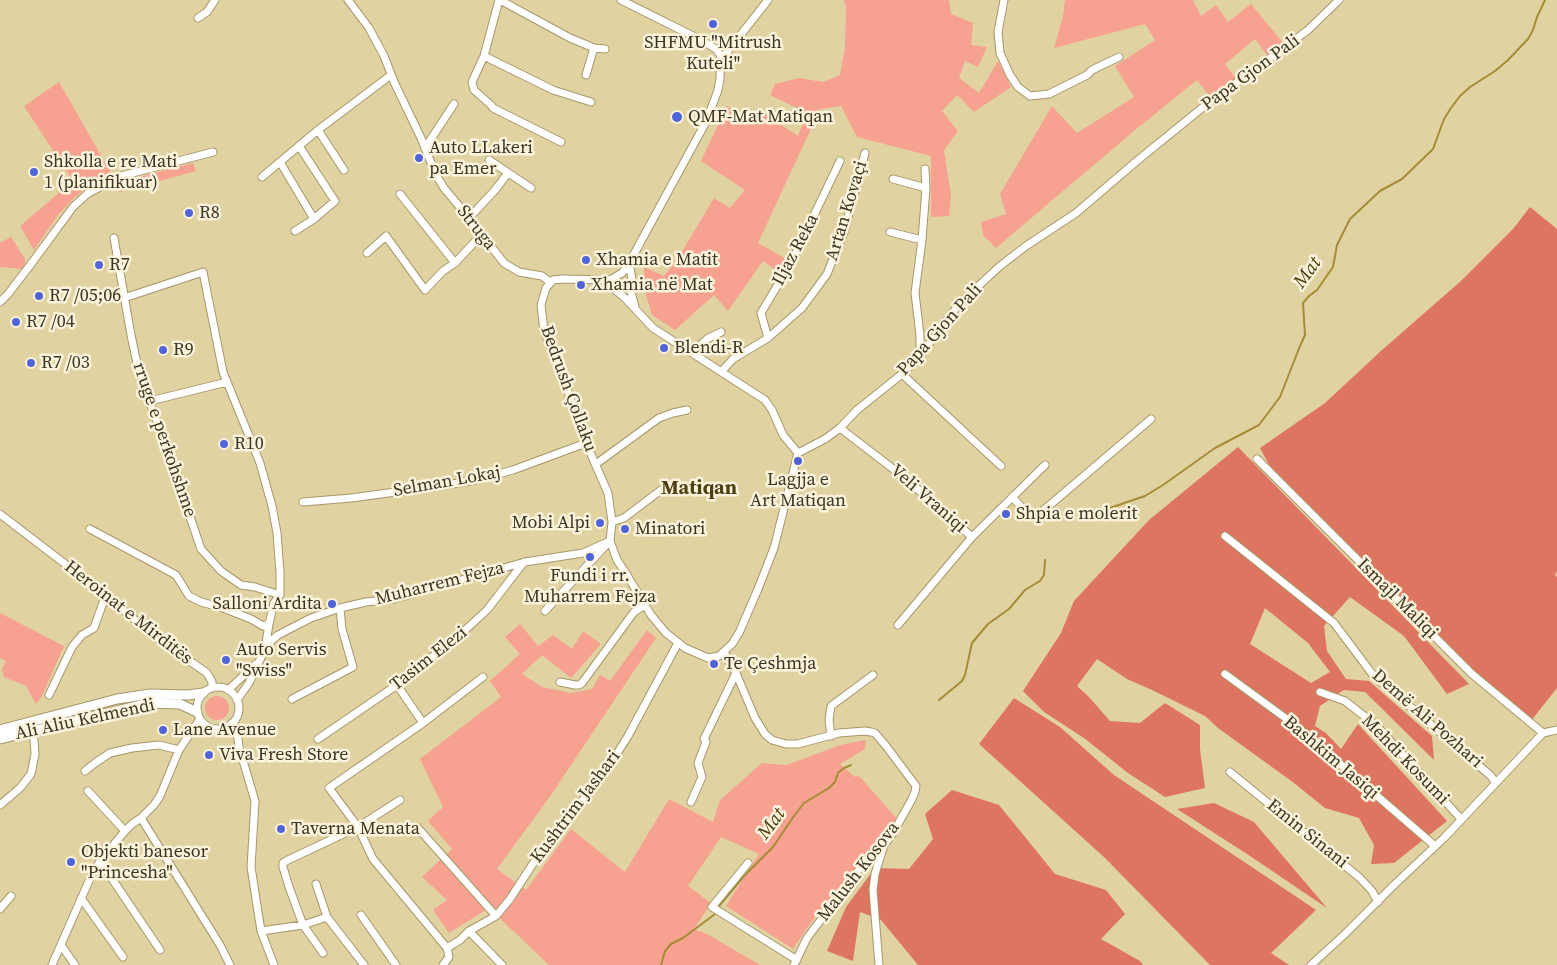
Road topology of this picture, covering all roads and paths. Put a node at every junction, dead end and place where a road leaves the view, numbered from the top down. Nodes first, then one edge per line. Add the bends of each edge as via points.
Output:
1 (215, 0) edge
2 (348, 0) edge
3 (500, 0) edge
4 (621, 0) edge
5 (768, 0) edge
6 (1004, 0) edge
7 (1339, 0) edge
8 (198, 18) dead end
9 (594, 48) junction
10 (605, 49) dead end
11 (484, 56) junction
12 (721, 56) junction
13 (1119, 57) dead end
14 (392, 75) junction
15 (586, 75) dead end
16 (591, 102) dead end
17 (454, 104) dead end
18 (318, 130) junction
19 (561, 142) dead end
20 (299, 146) junction
21 (425, 148) junction
22 (213, 152) dead end
23 (865, 153) dead end
24 (489, 160) dead end
25 (840, 161) dead end
26 (280, 162) junction
27 (925, 169) dead end
28 (344, 170) dead end
29 (508, 173) junction
30 (262, 177) dead end
31 (893, 179) dead end
32 (531, 188) dead end
33 (926, 188) junction
34 (400, 194) dead end
35 (314, 218) junction
36 (469, 218) junction
37 (295, 231) dead end
38 (890, 232) dead end
39 (482, 234) junction
40 (114, 238) dead end
41 (922, 240) junction
42 (367, 253) dead end
43 (629, 262) junction
44 (455, 263) junction
45 (604, 281) junction
46 (550, 282) junction
47 (124, 298) junction
48 (0, 302) edge
49 (635, 308) junction
50 (721, 332) dead end
51 (768, 338) junction
52 (692, 353) junction
53 (920, 356) junction
54 (722, 371) junction
55 (902, 374) junction
56 (227, 382) junction
57 (150, 401) junction
58 (687, 410) dead end
59 (1152, 419) dead end
60 (840, 428) junction
61 (586, 442) junction
62 (798, 453) junction
63 (1257, 459) dead end
64 (596, 464) junction
65 (1045, 465) dead end
66 (1001, 466) dead end
67 (661, 490) dead end
68 (1012, 497) junction
69 (303, 502) dead end
70 (0, 514) edge
71 (612, 522) junction
72 (90, 529) dead end
73 (1225, 536) dead end
74 (972, 537) junction
75 (610, 541) junction
76 (524, 562) junction
77 (280, 595) junction
78 (105, 597) junction
79 (645, 605) junction
80 (340, 608) junction
81 (545, 611) dead end
82 (269, 624) junction
83 (898, 625) dead end
84 (678, 643) junction
85 (265, 650) junction
86 (724, 652) junction
87 (258, 662) junction
88 (736, 673) junction
89 (1225, 674) dead end
90 (873, 675) dead end
91 (483, 677) dead end
92 (560, 682) dead end
93 (397, 685) junction
94 (228, 690) junction
95 (208, 691) junction
96 (1320, 692) dead end
97 (49, 695) dead end
98 (292, 699) dead end
99 (237, 700) junction
100 (198, 716) junction
101 (232, 723) junction
102 (423, 723) junction
103 (0, 730) edge
104 (1557, 730) edge
105 (31, 731) junction
106 (1543, 732) junction
107 (831, 736) junction
108 (0, 739) edge
109 (318, 740) dead end
110 (179, 750) junction
111 (85, 771) dead end
112 (1230, 772) dead end
113 (1495, 782) junction
114 (88, 791) dead end
115 (400, 800) dead end
116 (691, 802) dead end
117 (0, 805) edge
118 (141, 818) junction
119 (1461, 819) junction
120 (358, 827) junction
121 (417, 828) dead end
122 (125, 831) junction
123 (884, 845) junction
124 (1435, 846) junction
125 (100, 860) junction
126 (748, 863) dead end
127 (316, 884) dead end
128 (11, 896) dead end
129 (81, 898) junction
130 (1378, 902) junction
131 (0, 909) edge
132 (362, 916) dead end
133 (496, 916) junction
134 (327, 917) junction
135 (303, 925) junction
136 (261, 931) junction
137 (469, 932) junction
138 (61, 945) junction
139 (448, 948) junction
140 (160, 950) dead end
141 (323, 953) dead end
142 (123, 957) dead end
143 (796, 962) edge
144 (52, 965) edge
145 (76, 965) edge
146 (230, 965) edge
147 (274, 965) edge
148 (364, 965) edge
149 (396, 965) edge
150 (442, 965) edge
151 (502, 965) edge
152 (879, 965) edge
153 (1311, 965) edge

1 - 8 street via 208,12
2 - 14 street, Struga via 369,28
3 - 9 street
3 - 11 street
4 - 12 street via 693,36 716,49
5 - 12 street via 735,44
6 - 13 street via 998,32 1000,53 1014,81 1030,96 1049,94
7 - 53 street, Papa Gjon Pali via 1308,30 1202,108 1076,213 1000,266 960,303
9 - 10 street
9 - 15 street
11 - 16 street via 553,90
11 - 19 street via 472,82 474,90 493,108
12 - 43 street via 720,79 707,120
14 - 18 street
14 - 21 street, Struga
17 - 21 street
18 - 20 street
18 - 28 street
20 - 26 street
20 - 35 street via 335,201
21 - 36 street, Struga via 436,176
22 - 48 street via 121,176 88,194 73,206
23 - 51 street, Artan Kovaçi via 844,232 827,274 802,308
24 - 29 street
25 - 51 street, Iljaz Reka via 792,261 761,313
26 - 30 street
26 - 35 street
27 - 33 street
29 - 32 street
29 - 36 street
31 - 33 street
33 - 41 street
34 - 44 street
35 - 37 street
36 - 39 street, Struga
38 - 41 street
39 - 44 street
39 - 46 street, Struga via 500,260 509,267 542,276
40 - 47 street, rruge e perkohshme
41 - 53 street via 915,293
42 - 44 street via 386,236 425,290 442,271
43 - 45 street via 622,273
43 - 49 street
45 - 46 street via 562,278
45 - 49 street
46 - 61 street, Bedrush Çollaku via 541,305 543,326
47 - 56 street via 203,272 219,358
47 - 57 street, rruge e perkohshme via 130,335
49 - 52 street via 653,328
50 - 52 street via 707,339
51 - 54 street, Artan Kovaçi via 733,359
52 - 54 street
53 - 55 street, Papa Gjon Pali
54 - 62 street via 765,400 783,435
55 - 60 street, Papa Gjon Pali
55 - 66 street
56 - 57 street
56 - 77 street via 260,463 272,506
57 - 77 street, rruge e perkohshme via 201,549 241,585
58 - 64 street via 659,418
59 - 68 street via 1038,515 1030,516
60 - 62 street, Papa Gjon Pali
60 - 74 street, Veli Vraniqi via 899,473
61 - 64 street, Bedrush Çollaku
61 - 69 street, Selman Lokaj via 476,480
62 - 86 street via 774,548 739,633
63 - 106 street, Ismajl Maliqi via 1472,674
64 - 71 street, Bedrush Çollaku via 608,493
65 - 68 street
67 - 71 street via 624,518
68 - 74 street
70 - 78 street, Heroinat e Mirditës
71 - 75 street, Bedrush Çollaku
72 - 82 street via 176,575 189,596 263,626
73 - 113 street, Demë Ali Pozhari via 1334,623 1373,675 1492,776
74 - 83 street, Veli Vraniqi
75 - 76 street, Muharrem Fejza via 583,553
75 - 79 street via 617,560
75 - 81 street
76 - 80 street, Muharrem Fejza via 394,600
76 - 93 street, Tasim Elezi via 487,610
77 - 82 street
78 - 95 street, Heroinat e Mirditës via 208,673 212,682
78 - 97 street via 94,628 82,635 72,647
79 - 84 street via 666,633
79 - 92 street via 634,612 582,683
80 - 85 street, Muharrem Fejza via 278,635
80 - 98 street via 342,629 353,667
82 - 85 street
84 - 86 street via 708,658
84 - 133 street, Kushtrim Jashari via 606,770
85 - 87 street, Muharrem Fejza
86 - 88 street, Malush Kosova
87 - 94 street, Muharrem Fejza
87 - 99 street, Muharrem Fejza
88 - 107 street, Malush Kosova via 754,718 772,740 798,744
88 - 116 street via 704,739 706,742 698,763 702,777
89 - 124 street, Bashkim Jasiqi via 1295,725
90 - 107 street via 831,706
91 - 102 street
93 - 102 street
93 - 109 street, Tasim Elezi
94 - 95 street via 219,687
94 - 99 street
95 - 100 street via 198,701
95 - 103 main road, Ali Aliu Kelmendi via 117,699
96 - 119 street, Mehdi Kosumi via 1345,701 1377,726
99 - 101 street via 238,714
100 - 101 street via 206,726 215,729
100 - 105 main road, Ali Aliu Kelmendi via 180,704 149,703
100 - 110 street
101 - 136 street via 237,731 255,801 251,867
102 - 120 street via 329,788
104 - 106 street
105 - 108 main road, Ali Aliu Kelmendi
105 - 117 street via 35,754 31,774
106 - 113 street
107 - 123 street, Malush Kosova via 866,731 877,736 914,783 916,789 911,801
110 - 111 street via 159,744 132,748 110,754
110 - 118 street via 160,796
112 - 130 street, Emin Sinani via 1360,878
113 - 119 street
114 - 122 street
115 - 120 street
118 - 122 street
118 - 146 street
119 - 124 street
120 - 135 street via 283,863
120 - 139 street via 373,859
121 - 133 street
122 - 125 street
123 - 143 street, Malush Kosova via 861,867 807,938
123 - 152 street via 873,890
124 - 130 street
125 - 129 street
125 - 140 street
126 - 143 street via 712,907
127 - 134 street
128 - 131 street
129 - 138 street
129 - 142 street
130 - 153 street
132 - 149 street
133 - 137 street, Kushtrim Jashari
134 - 135 street
134 - 148 street
135 - 136 street
135 - 141 street
136 - 147 street
137 - 139 street, Kushtrim Jashari
137 - 151 street
138 - 144 street
138 - 145 street
139 - 150 street via 449,957

